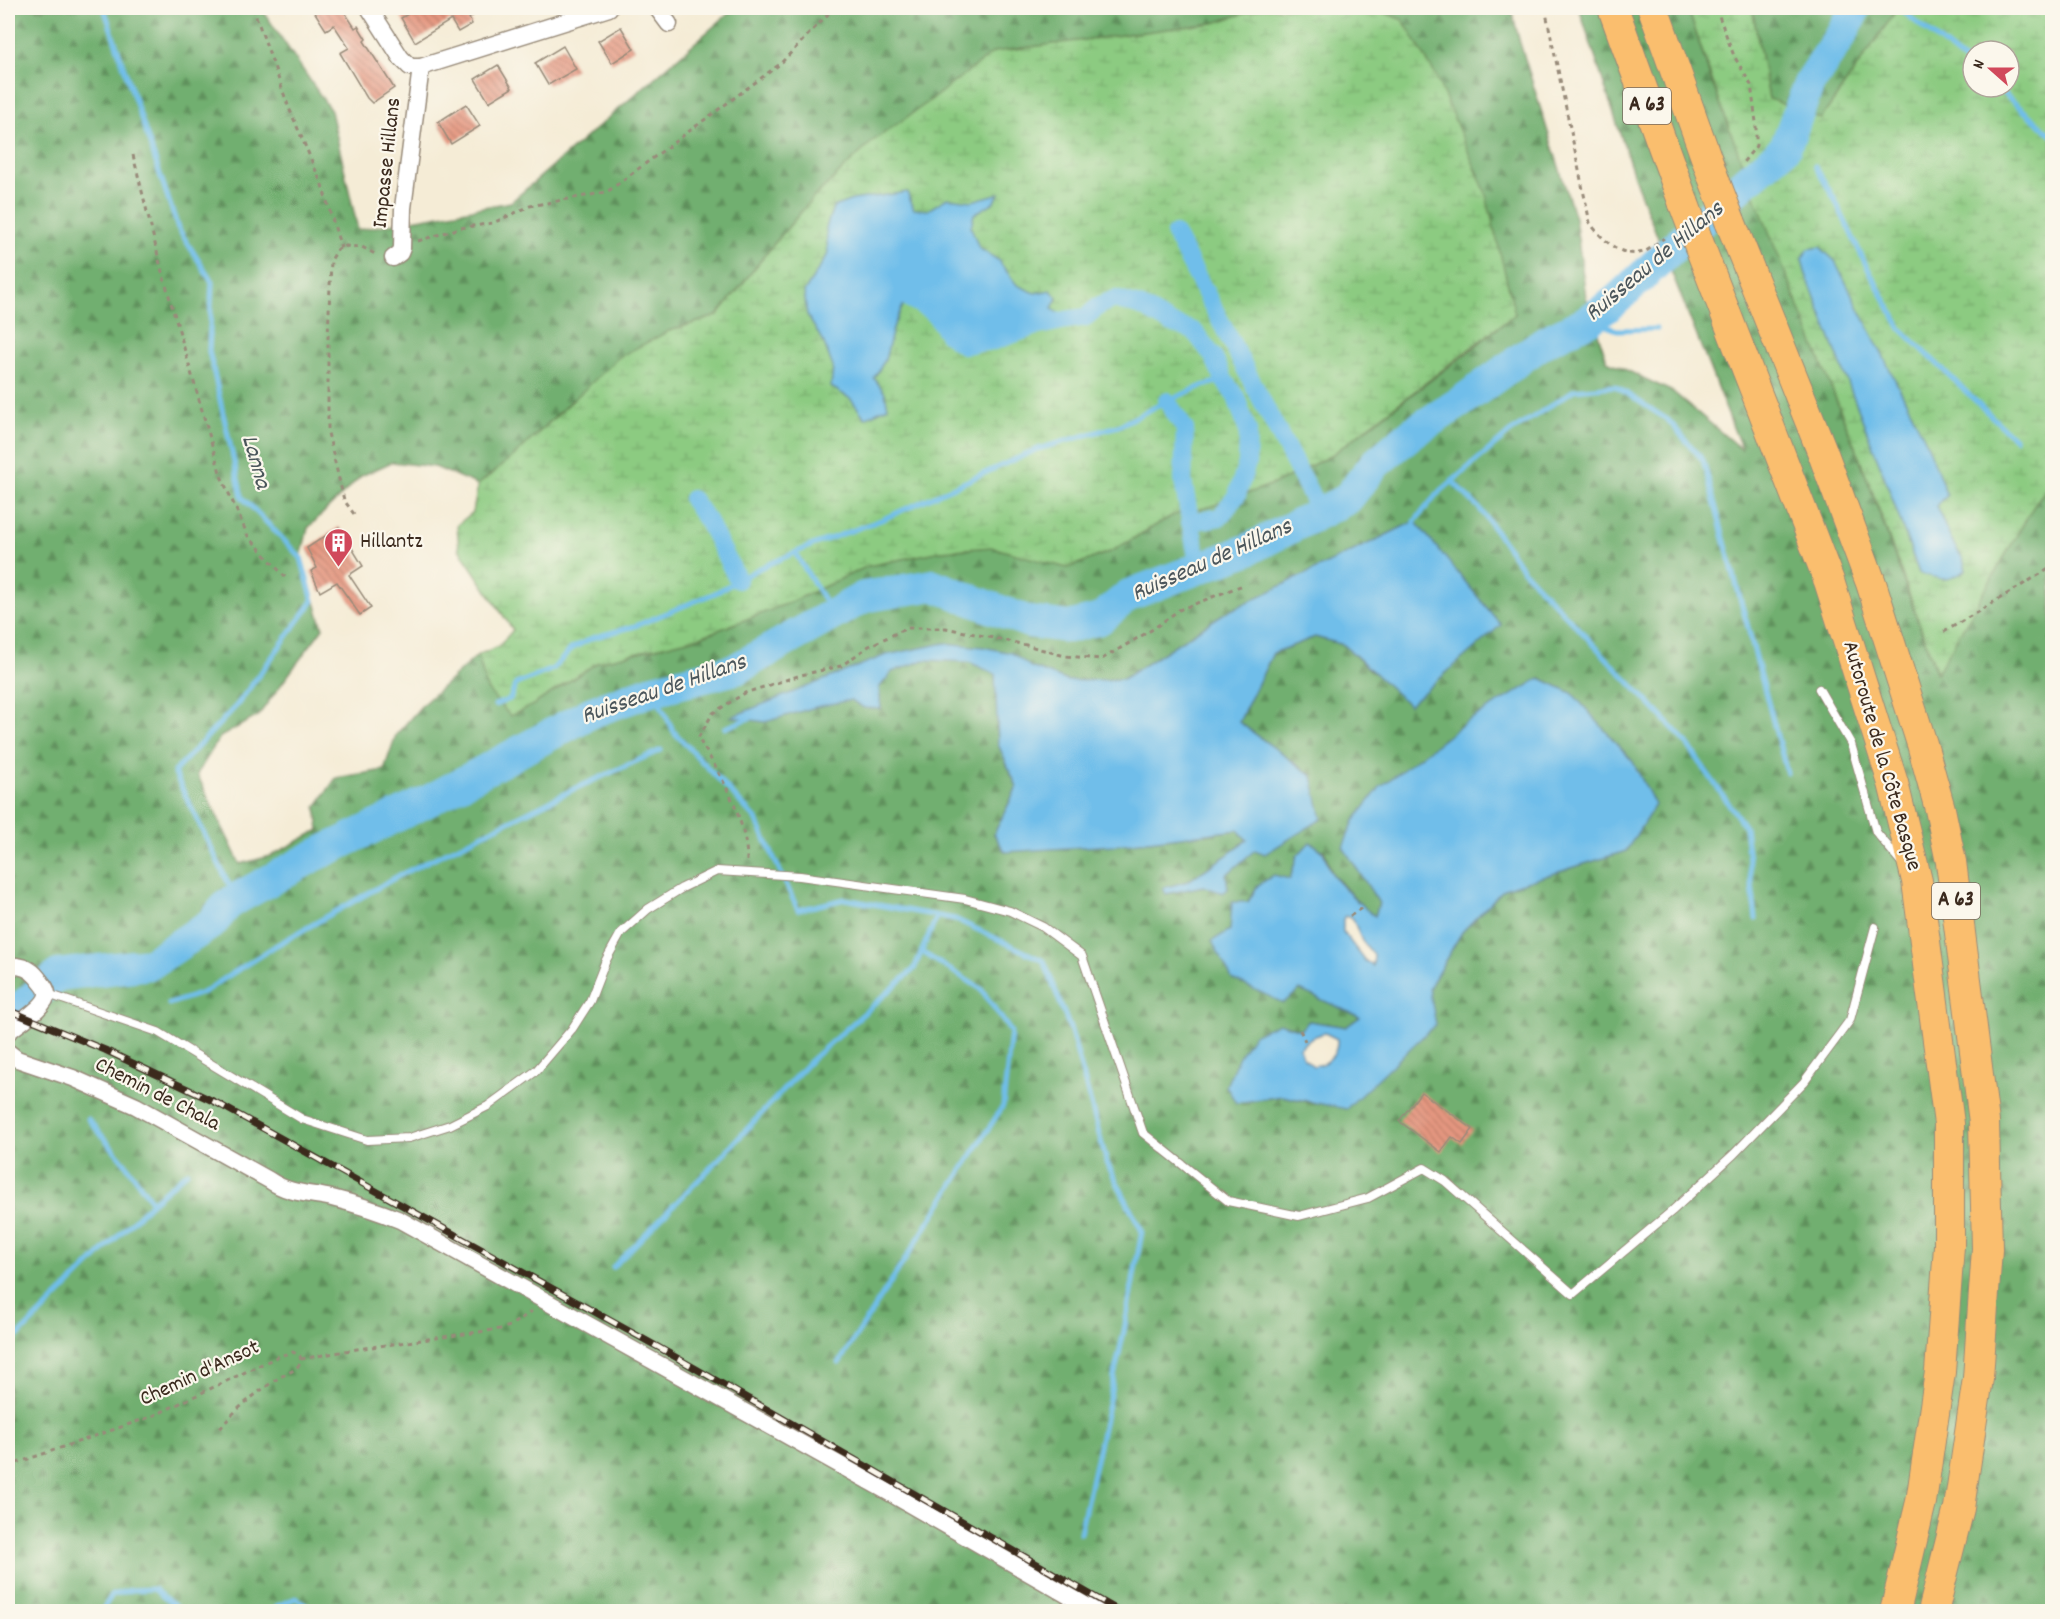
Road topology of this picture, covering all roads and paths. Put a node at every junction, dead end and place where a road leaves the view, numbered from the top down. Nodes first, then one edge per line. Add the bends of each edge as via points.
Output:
1 (253, 8) edge
2 (369, 8) edge
3 (609, 8) edge
4 (657, 8) edge
5 (834, 8) edge
6 (1545, 8) edge
7 (1613, 8) edge
8 (1653, 8) edge
9 (1716, 8) edge
10 (669, 24) dead end
11 (421, 67) junction
12 (132, 155) dead end
13 (1741, 165) dead end
14 (1664, 238) dead end
15 (341, 248) junction
16 (397, 253) junction
17 (354, 514) dead end
18 (2052, 567) edge
19 (285, 577) dead end
20 (1243, 585) dead end
21 (1944, 632) dead end
22 (1819, 689) dead end
23 (747, 874) junction
24 (1917, 881) junction
25 (1362, 907) dead end
26 (1350, 916) dead end
27 (1875, 927) dead end
28 (8, 966) edge
29 (46, 989) junction
30 (1300, 1030) dead end
31 (8, 1032) edge
32 (1305, 1041) dead end
33 (8, 1052) edge
34 (543, 1300) junction
35 (301, 1359) junction
36 (220, 1429) dead end
37 (8, 1466) edge
38 (1097, 1611) edge
39 (1895, 1611) edge
40 (1934, 1611) edge

1 - 15 path via 322,185
2 - 11 street via 401,58 410,67
3 - 11 street
4 - 10 street
5 - 16 path via 780,64 607,192 531,206 493,223 460,228
6 - 14 path via 1590,223 1599,236 1624,253 1644,252
7 - 24 highway, Autoroute de la Côte Basque / A 63, bridge via 1833,592 1893,783
8 - 40 highway, Autoroute de la Côte Basque / A 63, bridge via 1713,177 1871,583 1922,744 1951,862 1984,1122 1987,1248 1978,1378 1959,1508
9 - 13 path via 1734,56 1751,85 1756,146
11 - 16 street, Impasse Hillans
12 - 19 path via 221,476 248,536
15 - 16 path via 362,247 382,258
15 - 17 path via 331,260 328,433 344,500
18 - 21 path
20 - 23 path via 1179,610 1102,659 1065,656 946,627 907,628 869,646 841,666 745,693 713,713 698,738 720,773 739,819
22 - 24 lane via 1851,744 1876,832
23 - 27 lane via 800,876 966,899 1010,911 1043,927 1082,956 1143,1132 1228,1201 1299,1216 1368,1198 1424,1168 1445,1181 1573,1294 1672,1211 1804,1082 1850,1020
23 - 29 lane via 717,871 648,909 621,933 590,1001 536,1071 488,1106 450,1125 409,1138 367,1140 302,1119 158,1032
24 - 39 highway, Autoroute de la Côte Basque / A 63 via 1949,1124 1949,1246 1940,1372 1921,1502
25 - 26 path
28 - 29 street via 23,967
29 - 31 street via 42,1005
30 - 32 path
33 - 34 street, Chemin de Chala via 136,1106 282,1189 370,1208 400,1220
34 - 35 path via 526,1316 500,1329
34 - 38 street
35 - 36 path, Chemin d'Ansot via 298,1368 240,1406
35 - 37 path, Chemin d'Ansot via 293,1352 279,1356 153,1416

